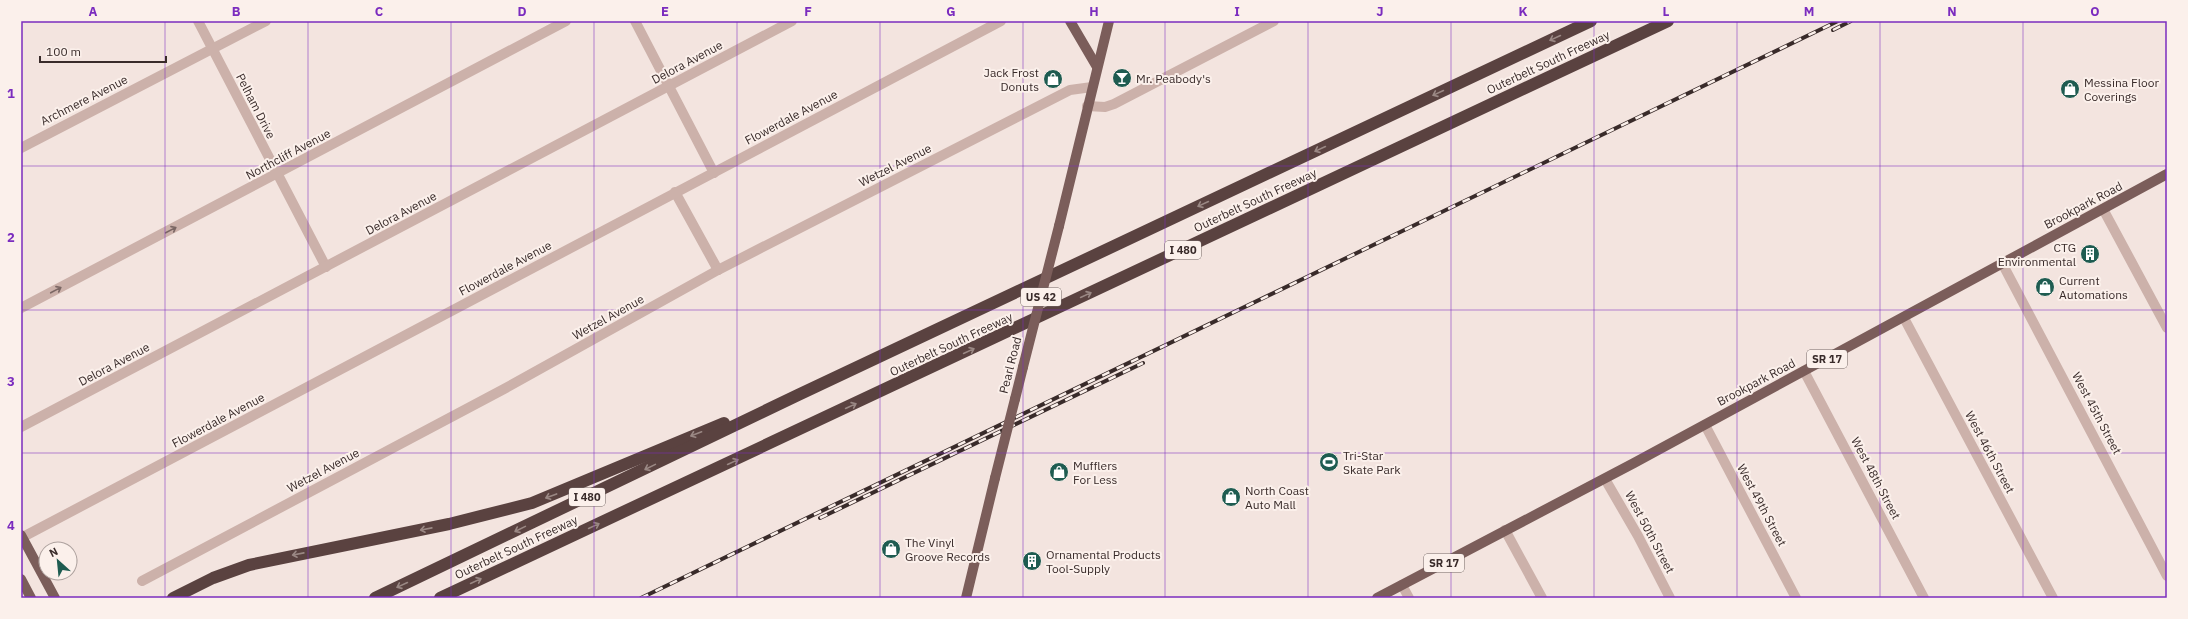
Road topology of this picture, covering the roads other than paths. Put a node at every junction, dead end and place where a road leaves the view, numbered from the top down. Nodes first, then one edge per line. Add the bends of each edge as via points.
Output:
1 (198, 21) edge
2 (266, 21) edge
3 (566, 21) edge
4 (635, 21) edge
5 (792, 21) edge
6 (1001, 21) edge
7 (1070, 21) edge
8 (1109, 21) edge
9 (1274, 21) edge
10 (1591, 21) edge
11 (1668, 21) edge
12 (212, 49) junction
13 (1097, 67) junction
14 (668, 87) junction
15 (1092, 87) junction
16 (1087, 106) junction
17 (21, 148) edge
18 (714, 173) junction
19 (277, 174) junction
20 (2167, 174) edge
21 (675, 192) junction
22 (2103, 209) junction
23 (2002, 263) junction
24 (326, 267) junction
25 (718, 270) junction
26 (21, 308) edge
27 (1904, 318) junction
28 (2167, 328) edge
29 (1804, 371) junction
30 (798, 395) junction
31 (1705, 425) junction
32 (21, 427) edge
33 (1605, 479) junction
34 (1505, 530) junction
35 (21, 537) edge
36 (2167, 576) edge
37 (21, 578) edge
38 (142, 581) dead end
39 (1402, 585) junction
40 (31, 598) edge
41 (55, 598) edge
42 (173, 598) edge
43 (375, 598) edge
44 (440, 598) edge
45 (966, 598) edge
46 (1377, 598) edge
47 (1409, 598) edge
48 (1542, 598) edge
49 (1670, 598) edge
50 (1796, 598) edge
51 (1924, 598) edge
52 (2052, 598) edge

1 - 12 street, Pelham Drive
2 - 12 street, Archmere Avenue
3 - 19 street, Northcliff Avenue
4 - 14 street
5 - 14 street, Delora Avenue
6 - 18 street, Flowerdale Avenue
7 - 13 main road
8 - 13 main road, Pearl Road / US 42
9 - 16 street via 1114,104 1106,107
10 -> 30 highway, Outerbelt South Freeway / I 480
44 -> 11 highway, Outerbelt South Freeway / I 480 via 773,444
12 - 17 street, Archmere Avenue
12 - 19 street, Pelham Drive
13 - 15 main road, Pearl Road / US 42
14 - 18 street
14 - 24 street, Delora Avenue
15 - 16 main road, Pearl Road / US 42
15 - 25 street, Wetzel Avenue via 1070,90
16 - 45 main road, Pearl Road / US 42, bridge
18 - 21 street, Flowerdale Avenue
19 - 24 street, Pelham Drive
26 -> 19 street, Northcliff Avenue
20 - 22 main road, Brookpark Road / SR 17
21 - 25 street
21 - 35 street, Flowerdale Avenue
22 - 23 main road, Brookpark Road / SR 17
22 - 28 street
23 - 27 main road, Brookpark Road / SR 17
23 - 36 street, West 45th Street
24 - 32 street, Delora Avenue
25 - 38 street, Wetzel Avenue via 504,389
27 - 29 main road, Brookpark Road / SR 17
27 - 52 street, West 46th Street
29 - 31 main road, Brookpark Road / SR 17
29 - 51 street, West 48th Street
30 -> 42 highway via 687,437 532,503 449,524 249,565 213,578
30 -> 43 highway, Outerbelt South Freeway / I 480
31 - 33 main road, Brookpark Road / SR 17
31 - 50 street, West 49th Street
33 - 34 main road, Brookpark Road / SR 17
33 - 49 street, West 50th Street
34 - 39 main road, Brookpark Road / SR 17
34 - 48 street
35 - 41 main road
37 - 40 main road
39 - 46 main road, Brookpark Road / SR 17
39 - 47 street

